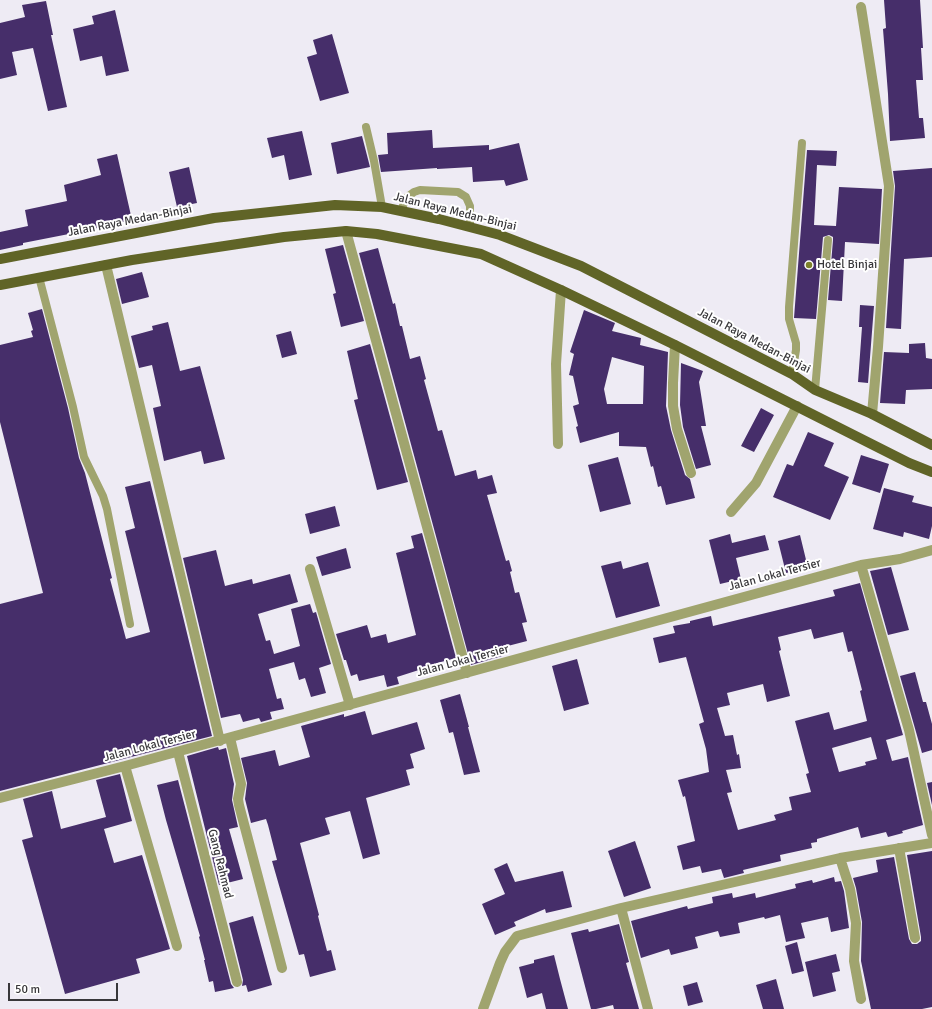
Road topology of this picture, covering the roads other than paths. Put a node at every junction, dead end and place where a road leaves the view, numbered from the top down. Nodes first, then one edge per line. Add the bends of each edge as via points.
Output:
1 (861, 7) dead end
2 (366, 127) dead end
3 (802, 143) dead end
4 (382, 207) junction
5 (401, 211) junction
6 (470, 227) junction
7 (346, 231) junction
8 (828, 240) dead end
9 (0, 259) edge
10 (106, 265) junction
11 (39, 277) junction
12 (0, 285) edge
13 (561, 290) junction
14 (675, 345) junction
15 (792, 374) junction
16 (815, 390) junction
17 (797, 406) junction
18 (872, 414) junction
19 (558, 444) dead end
20 (932, 445) edge
21 (932, 472) edge
22 (691, 473) dead end
23 (732, 512) dead end
24 (932, 550) edge
25 (861, 565) junction
26 (310, 569) dead end
27 (130, 624) dead end
28 (467, 673) junction
29 (350, 705) junction
30 (225, 739) junction
31 (178, 752) junction
32 (125, 766) junction
33 (0, 798) edge
34 (932, 834) edge
35 (932, 843) edge
36 (899, 848) junction
37 (840, 858) junction
38 (621, 908) junction
39 (915, 938) dead end
40 (178, 946) dead end
41 (282, 968) dead end
42 (237, 982) dead end
43 (861, 999) dead end
44 (483, 1009) edge
45 (648, 1009) edge

1 - 18 street via 888,186
2 - 4 lane
3 - 15 lane via 789,307 789,319 796,344
4 - 5 main road, Jalan Raya Medan-Binjai
4 - 9 main road, Jalan Raya Medan-Binjai via 335,206 214,218
5 - 6 main road, Jalan Raya Medan-Binjai
5 - 6 lane via 406,198 420,190 458,192 466,197 470,206
6 - 15 main road, Jalan Raya Medan-Binjai via 500,235 581,266
7 - 10 main road via 284,237
7 - 13 main road via 377,234 481,254
7 - 28 street
8 - 16 lane
10 - 11 main road
10 - 30 street
11 - 12 main road
11 - 27 lane via 84,457 107,509
13 - 14 main road
13 - 19 street via 556,364
14 - 17 main road
14 - 22 street via 673,406 677,429
15 - 16 main road, Jalan Raya Medan-Binjai
16 - 18 main road, Jalan Raya Medan-Binjai
17 - 21 main road via 909,463
17 - 23 street via 756,483
18 - 20 main road, Jalan Raya Medan-Binjai
24 - 25 street, Jalan Lokal Tersier via 900,559
25 - 28 street, Jalan Lokal Tersier
25 - 34 street via 909,730
26 - 29 street
28 - 29 street, Jalan Lokal Tersier
29 - 30 street, Jalan Lokal Tersier
30 - 31 street, Jalan Lokal Tersier
30 - 41 street via 240,784 239,805
31 - 32 street, Jalan Lokal Tersier
31 - 42 street, Gang Rahmad
32 - 33 street, Jalan Lokal Tersier
32 - 40 street
35 - 36 street
36 - 37 street
36 - 39 street
37 - 38 street
37 - 43 street via 855,914 854,961
38 - 44 street via 517,936 505,952
38 - 45 street

